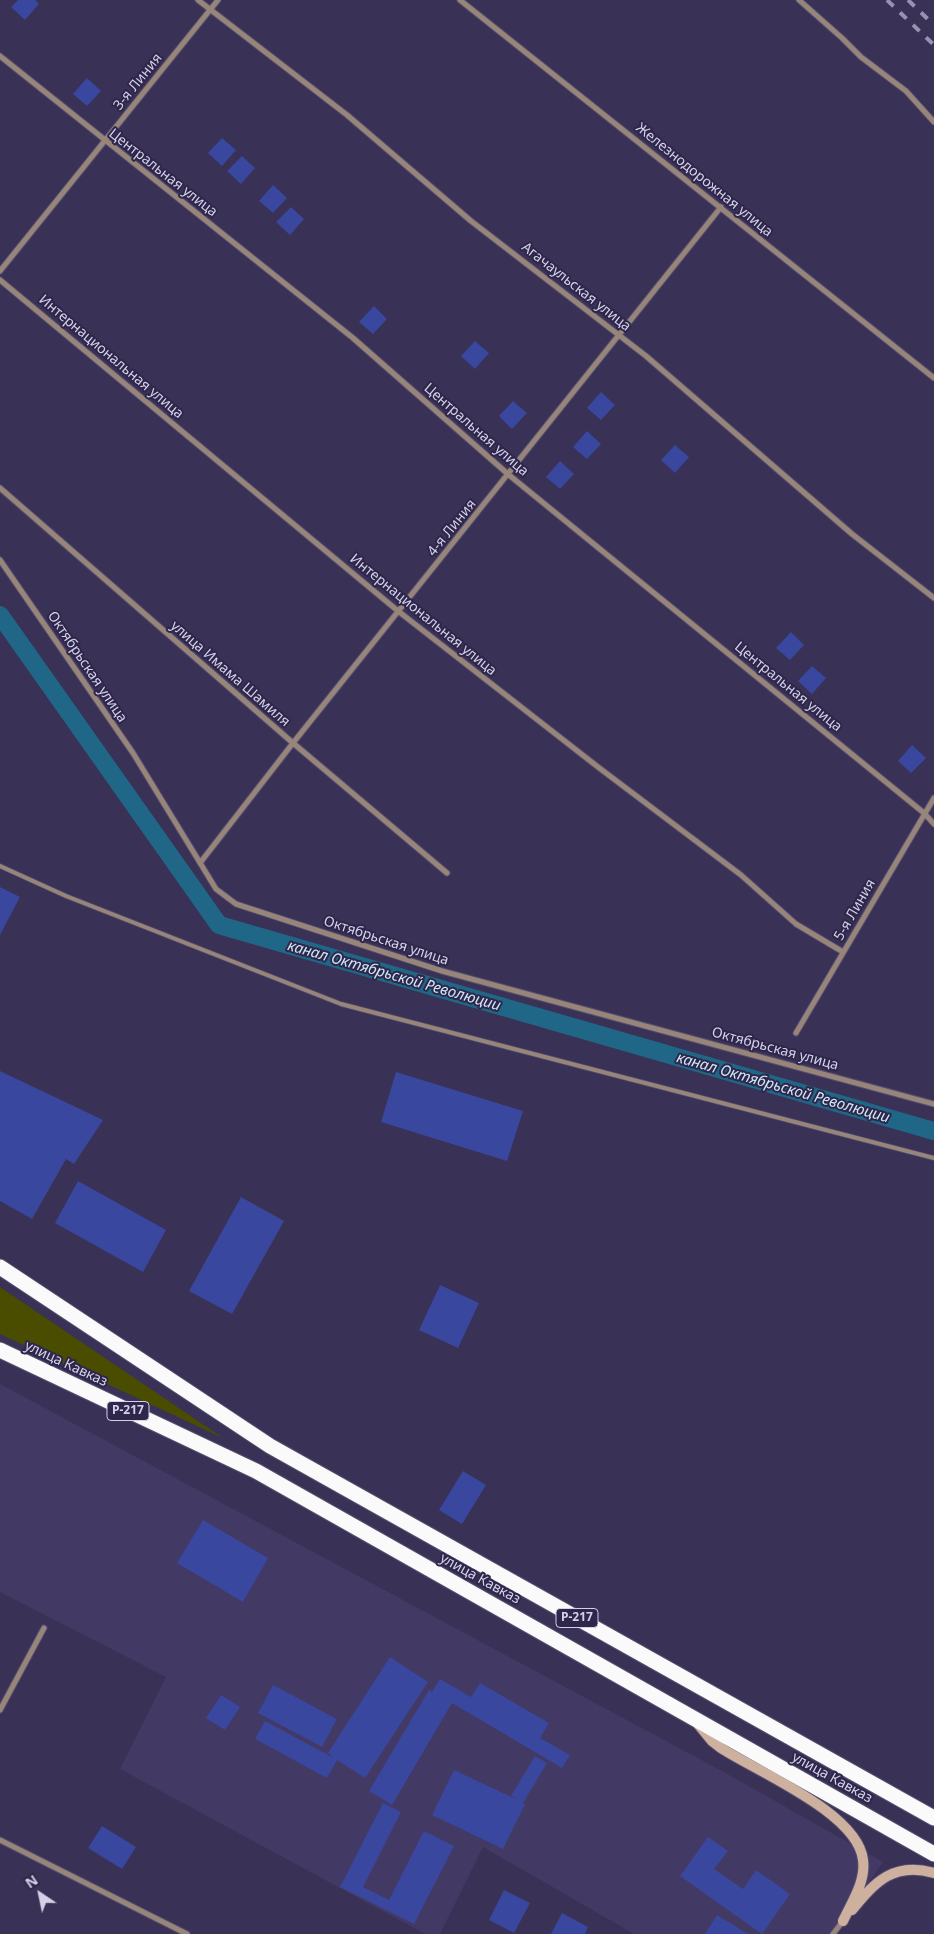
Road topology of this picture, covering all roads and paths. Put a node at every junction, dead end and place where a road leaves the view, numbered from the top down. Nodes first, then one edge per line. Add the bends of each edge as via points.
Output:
1 (198, 0) edge
2 (218, 0) edge
3 (460, 0) edge
4 (799, 0) edge
5 (210, 10) junction
6 (0, 56) edge
7 (934, 122) edge
8 (105, 141) junction
9 (721, 207) junction
10 (0, 272) edge
11 (0, 280) edge
12 (620, 336) junction
13 (934, 378) edge
14 (509, 475) junction
15 (0, 488) edge
16 (0, 560) edge
17 (934, 598) edge
18 (398, 611) junction
19 (293, 744) junction
20 (934, 798) edge
21 (924, 813) junction
22 (934, 824) edge
23 (200, 863) junction
24 (0, 866) edge
25 (447, 873) dead end
26 (843, 952) junction
27 (796, 1033) dead end
28 (934, 1104) edge
29 (934, 1158) edge
30 (0, 1267) edge
31 (0, 1350) edge
32 (44, 1628) dead end
33 (0, 1710) edge
34 (692, 1717) junction
35 (934, 1818) edge
36 (0, 1840) edge
37 (934, 1854) edge
38 (934, 1873) edge
39 (843, 1920) junction
40 (187, 1934) edge
41 (833, 1934) edge

1 - 5 street, Агачаульская улица
2 - 5 street, 3-я Линия
3 - 9 street, Железнодорожная улица
4 - 7 street via 861,57 906,91
5 - 8 street, 3-я Линия
5 - 12 street, Агачаульская улица via 347,116 471,221
6 - 8 street, Центральная улица
8 - 10 street, 3-я Линия
8 - 14 street, Центральная улица via 353,338
9 - 12 street, 4-я Линия
9 - 13 street, Железнодорожная улица
11 - 18 street, Интернациональная улица
12 - 14 street, 4-я Линия
12 - 17 street, Агачаульская улица via 852,534
14 - 18 street, 4-я Линия
14 - 21 street, Центральная улица
15 - 19 street, улица Имама Шамиля
16 - 23 street, Октябрьская улица via 133,753
18 - 19 street, 4-я Линия
18 - 26 street, Интернациональная улица via 598,768 742,875 796,924
19 - 23 street, 4-я Линия
19 - 25 street, улица Имама Шамиля
20 - 21 street, 5-я Линия
21 - 22 street, Центральная улица
21 - 26 street, 5-я Линия
23 - 28 street, Октябрьская улица via 216,889 236,904 442,971
24 - 29 lane via 66,896 341,1004
26 - 27 street, 5-я Линия
30 - 35 highway, улица Кавказ / Р-217 via 270,1446
31 - 34 highway, улица Кавказ / Р-217 via 256,1471
32 - 33 street
34 - 37 highway, улица Кавказ / Р-217
34 - 39 street via 712,1742 832,1813 849,1829 859,1843 864,1861 862,1880
36 - 40 street
38 - 39 street via 907,1870 881,1879
39 - 41 street

